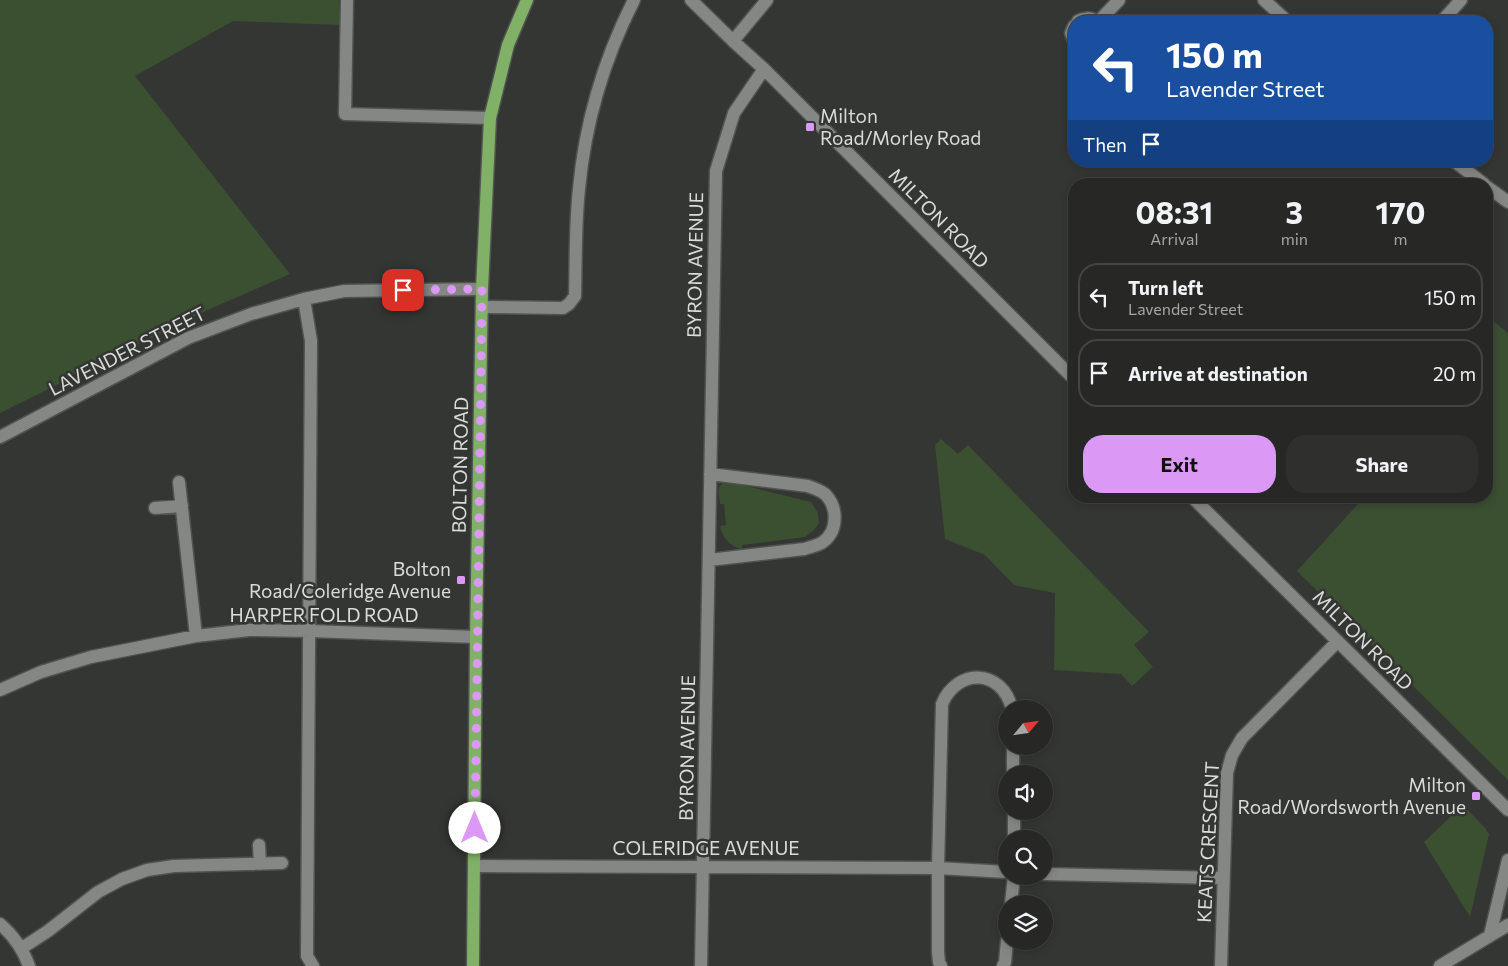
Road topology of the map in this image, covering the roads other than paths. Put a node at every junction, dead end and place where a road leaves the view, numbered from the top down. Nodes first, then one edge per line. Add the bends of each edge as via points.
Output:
1 (347, 0) edge
2 (526, 0) edge
3 (634, 0) edge
4 (691, 0) edge
5 (767, 0) edge
6 (1119, 0) edge
7 (1264, 0) edge
8 (1461, 0) edge
9 (1104, 15) edge
10 (1280, 15) edge
11 (1447, 15) edge
12 (733, 42) junction
13 (764, 69) junction
14 (490, 118) junction
15 (1462, 167) edge
16 (1476, 178) edge
17 (1493, 191) edge
18 (1508, 202) edge
19 (482, 289) junction
20 (304, 299) junction
21 (482, 307) junction
22 (1068, 373) edge
23 (0, 437) edge
24 (710, 474) junction
25 (179, 482) dead end
26 (1198, 503) edge
27 (182, 506) junction
28 (155, 508) dead end
29 (709, 560) junction
30 (310, 630) junction
31 (196, 636) junction
32 (476, 637) junction
33 (1338, 642) junction
34 (0, 690) edge
35 (1009, 700) edge
36 (1508, 810) edge
37 (259, 845) dead end
38 (1508, 860) edge
39 (282, 863) dead end
40 (260, 864) junction
41 (475, 866) junction
42 (703, 868) junction
43 (938, 868) junction
44 (998, 872) edge
45 (1053, 874) edge
46 (1223, 878) junction
47 (0, 924) edge
48 (1508, 925) edge
49 (1490, 935) junction
50 (22, 948) junction
51 (1006, 950) edge
52 (29, 966) edge
53 (313, 966) edge
54 (473, 966) edge
55 (702, 966) edge
56 (941, 966) edge
57 (1003, 966) edge
58 (1221, 966) edge
59 (1440, 966) edge

1 - 14 street via 345,114
2 - 14 main road, BOLTON ROAD via 508,45
3 - 21 street via 608,60 592,110 578,190 574,296 563,308
4 - 12 street, MILTON ROAD
5 - 12 street
6 - 9 street
7 - 10 street
8 - 11 street
12 - 13 street, MILTON ROAD
13 - 22 street, MILTON ROAD
13 - 24 street, BYRON AVENUE via 734,113 716,171
14 - 19 main road, BOLTON ROAD
15 - 16 street
17 - 18 street
19 - 20 street, LAVENDER STREET via 344,291
19 - 21 main road, BOLTON ROAD
20 - 23 street, LAVENDER STREET via 251,314 188,338
20 - 30 street via 311,341
21 - 32 main road, BOLTON ROAD
24 - 29 street, BYRON AVENUE
24 - 29 street via 808,486 827,496 835,514 830,534 816,546
25 - 27 street
26 - 33 street, MILTON ROAD
27 - 28 street
27 - 31 street
29 - 42 street, BYRON AVENUE
30 - 31 street, HARPER FOLD ROAD via 249,630
30 - 32 street, HARPER FOLD ROAD
30 - 53 street via 307,956
31 - 34 street, HARPER FOLD ROAD via 91,657 41,672
32 - 41 main road, BOLTON ROAD
33 - 36 street, MILTON ROAD
33 - 46 street, KEATS CRESCENT via 1242,738 1232,754 1227,773
35 - 43 street via 1004,690 985,678 963,681 946,694 942,704
37 - 40 street
38 - 49 street
39 - 40 street
40 - 50 street via 174,866 146,870 98,892
41 - 42 street, COLERIDGE AVENUE
41 - 54 main road, BOLTON ROAD
42 - 43 street, COLERIDGE AVENUE
42 - 55 street, BYRON AVENUE
43 - 44 street, COLERIDGE AVENUE
43 - 56 street via 938,952
45 - 46 street
46 - 58 street, KEATS CRESCENT
47 - 50 street
48 - 49 street
49 - 59 street
50 - 52 street
51 - 57 street

